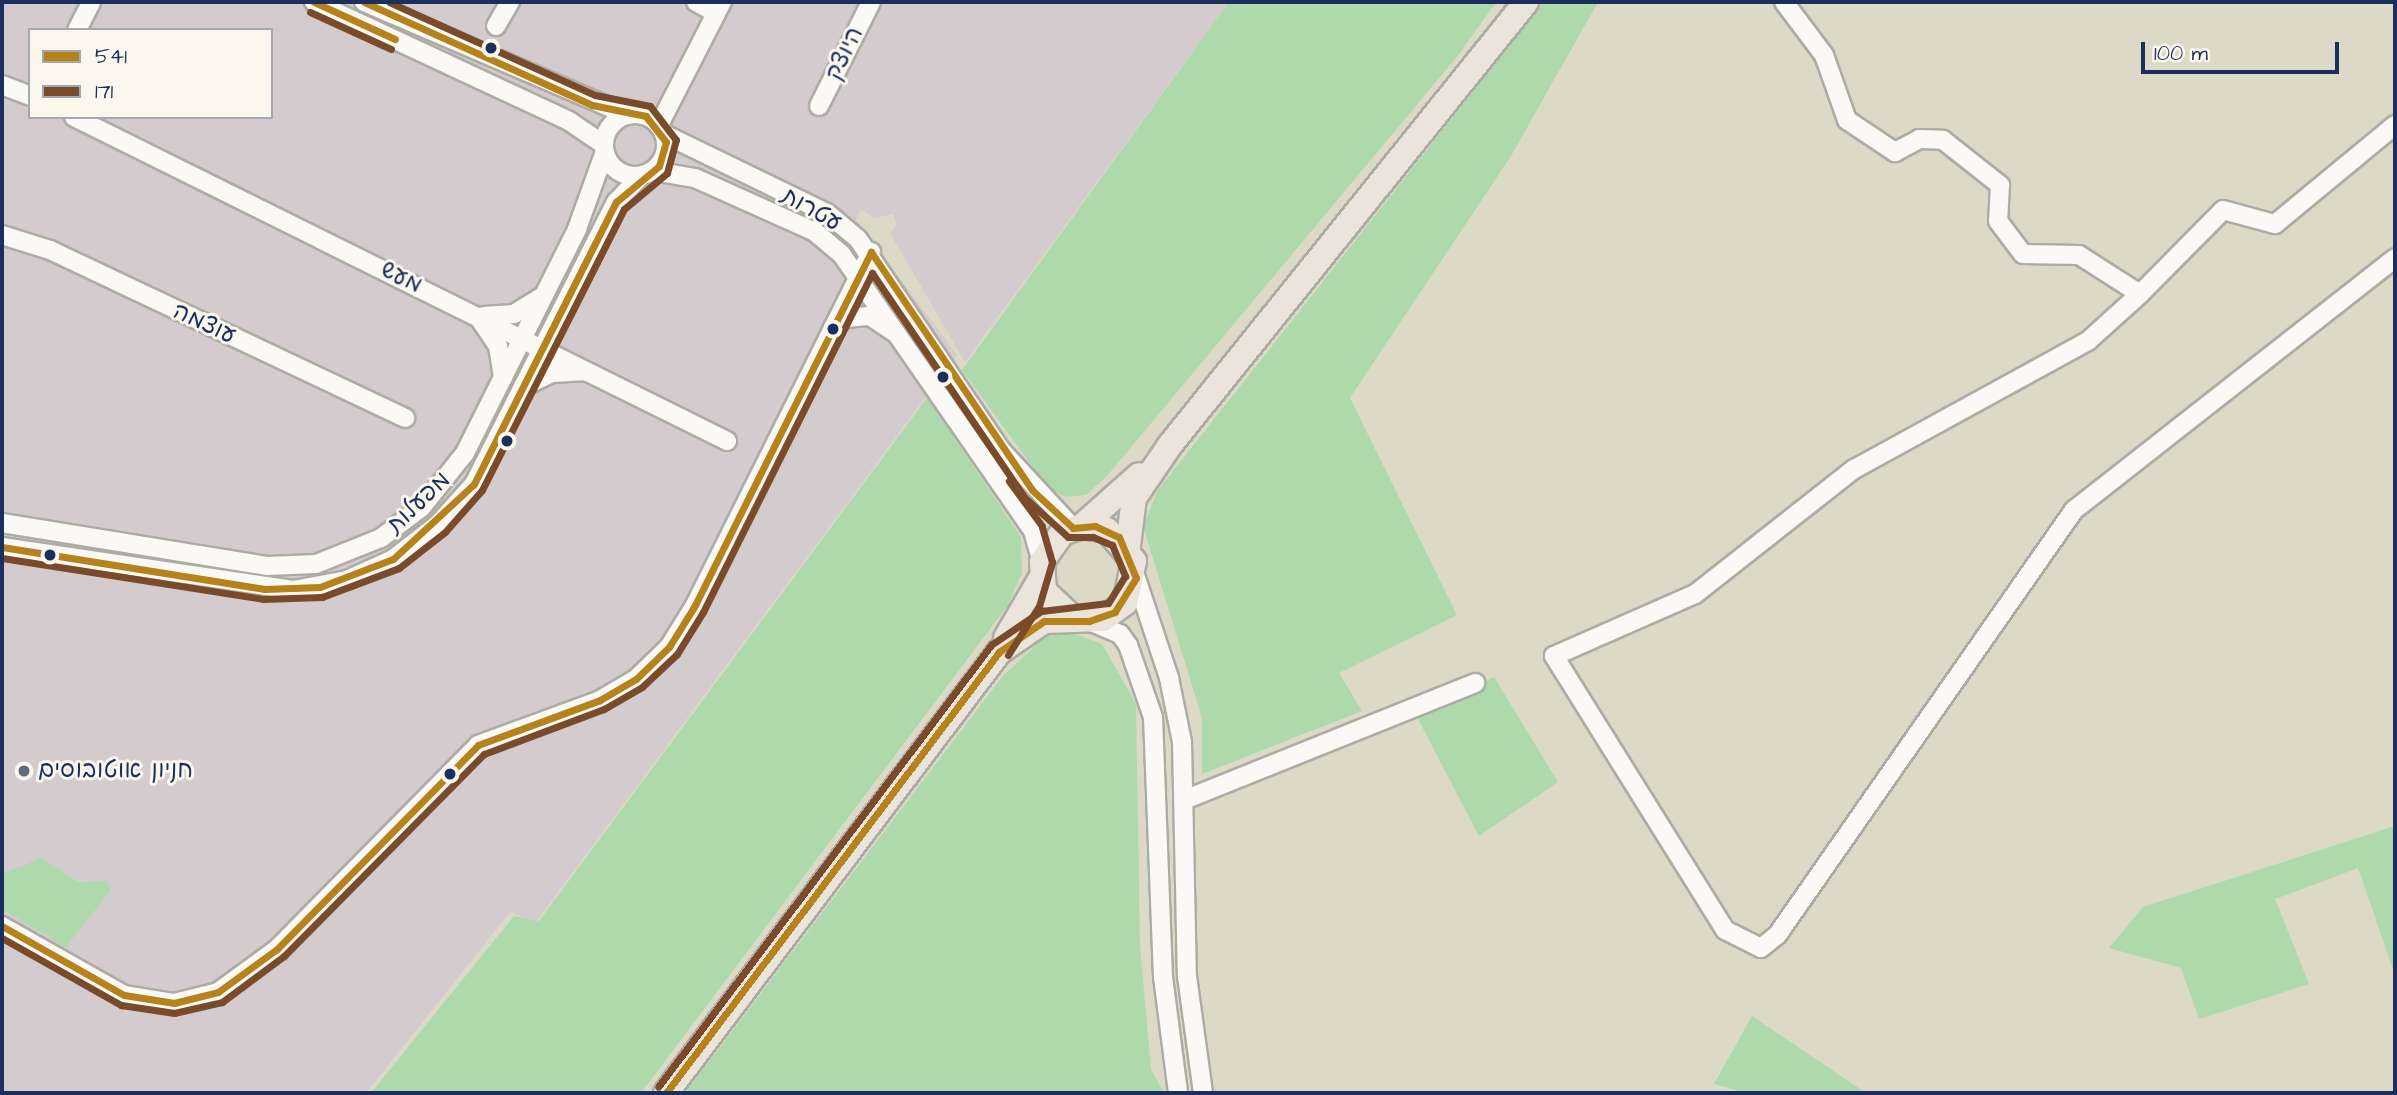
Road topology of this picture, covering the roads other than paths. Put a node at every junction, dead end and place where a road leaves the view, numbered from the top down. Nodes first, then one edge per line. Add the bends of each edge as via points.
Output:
1 (91, 2) edge
2 (314, 2) edge
3 (364, 2) edge
4 (510, 2) edge
5 (696, 2) edge
6 (871, 2) edge
7 (1784, 2) edge
8 (1521, 7) edge
9 (719, 8) edge
10 (496, 26) dead end
11 (78, 28) edge
12 (685, 66) junction
13 (2, 85) edge
14 (28, 95) edge
15 (819, 106) dead end
16 (633, 114) junction
17 (78, 119) edge
18 (2395, 125) edge
19 (661, 129) junction
20 (604, 149) junction
21 (646, 174) junction
22 (2, 235) edge
23 (871, 253) junction
24 (2395, 258) edge
25 (859, 275) junction
26 (546, 291) junction
27 (2140, 294) junction
28 (477, 315) junction
29 (833, 327) junction
30 (898, 336) junction
31 (523, 338) junction
32 (544, 349) junction
33 (588, 370) junction
34 (503, 378) junction
35 (525, 386) junction
36 (405, 418) dead end
37 (727, 441) dead end
38 (1170, 445) junction
39 (2, 523) edge
40 (1077, 527) junction
41 (1128, 546) junction
42 (2, 547) edge
43 (1041, 570) junction
44 (1136, 578) junction
45 (1081, 620) junction
46 (984, 670) junction
47 (1475, 683) dead end
48 (1184, 800) junction
49 (2, 926) edge
50 (666, 1093) edge
51 (1178, 1093) edge
52 (1203, 1093) edge

1 - 11 street
2 - 20 street via 559,116
3 - 16 street
4 - 10 street
5 - 9 street
6 - 15 street, היוצק
7 - 27 street via 1824,55 1847,120 1895,152 1919,139 1942,140 2000,185 1998,221 2023,254 2079,255
8 - 38 highway
9 - 12 street
12 - 16 street
12 - 19 street
13 - 14 street
16 - 19 street
16 - 20 street via 608,129
17 - 28 street, מעש
18 - 27 street via 2276,224 2222,210
19 - 21 street via 663,159
19 - 23 street, עטרות via 827,213
20 - 21 street via 622,174
20 - 26 street, מפעלות
21 - 25 street, עטרות via 695,178 815,232
21 - 32 street, מפעלות via 616,202
22 - 36 street, עוצמה via 50,250
23 - 25 street
23 - 40 street, עטרות via 1001,450
24 - 27 street via 2074,510 1778,934 1761,948 1725,930 1554,656 1695,594 1854,469 2088,341
25 - 29 street
25 - 30 street, עטרות
26 - 28 street via 514,314
26 - 31 street, מפעלות
28 - 31 street, מעש
28 - 34 street via 498,346
29 - 30 street via 870,316
29 - 49 street via 669,647 620,690 496,735 453,764 247,975 197,1000 147,1001 99,985
30 - 43 street, עטרות via 1033,531
31 - 32 street, מעש
31 - 34 street, מפעלות
32 - 33 street, מעש
32 - 35 street, מפעלות
33 - 35 street via 552,373
33 - 37 street, מעש
34 - 39 street, מפעלות via 437,491 381,538 340,558 267,566
35 - 42 street, מפעלות via 485,465 455,507 401,553 347,580 265,589
38 - 40 highway
38 - 41 highway via 1134,498
40 - 41 highway via 1107,530
40 - 43 highway via 1053,541
41 - 44 highway
43 - 45 highway via 1051,603
43 - 46 highway
44 - 45 highway via 1125,603
44 - 48 street via 1177,712
45 - 46 highway via 1031,627
45 - 51 street via 1120,634 1153,717 1163,977
46 - 50 highway
47 - 48 street
48 - 52 street via 1187,976

